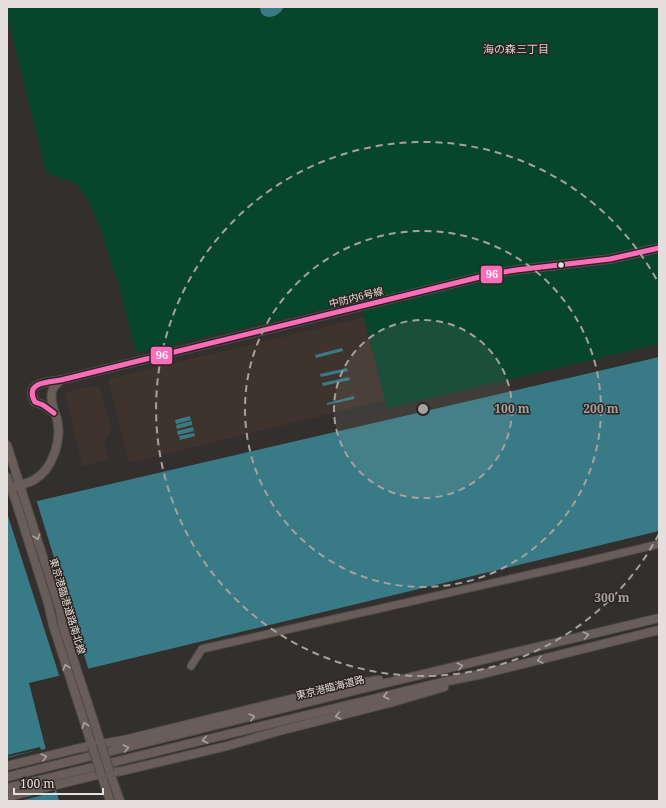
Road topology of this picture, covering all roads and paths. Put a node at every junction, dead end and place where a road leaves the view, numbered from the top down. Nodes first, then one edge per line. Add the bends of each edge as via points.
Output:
1 (659, 248) edge
2 (61, 380) junction
3 (44, 384) junction
4 (52, 392) junction
5 (54, 414) junction
6 (7, 445) edge
7 (7, 477) edge
8 (20, 484) junction
9 (8, 488) edge
10 (659, 544) edge
11 (659, 617) edge
12 (659, 630) edge
13 (659, 635) edge
14 (632, 638) junction
15 (190, 666) dead end
16 (443, 670) junction
17 (482, 674) junction
18 (101, 744) junction
19 (92, 746) junction
20 (7, 766) edge
21 (110, 773) junction
22 (101, 774) junction
23 (7, 777) edge
24 (7, 788) edge
25 (7, 797) edge
26 (110, 801) edge
27 (120, 801) edge

1 - 2 street, 中防内6号線 via 598,261 492,274
2 - 3 street, 中防内6号線
2 - 4 street
3 - 4 street
3 - 5 street via 37,384 34,387 32,398
4 - 5 street
5 - 8 street via 58,435 54,456 46,470 34,480
6 - 8 street, 東京港臨港道路南北線
7 - 9 street, 東京港臨港道路南北線
8 - 9 street
8 -> 18 street, 東京港臨港道路南北線
19 -> 9 street, 東京港臨港道路南北線 via 16,502
10 - 15 street via 202,649
16 -> 11 street, 東京港臨海道路
12 - 14 street
13 - 14 street
14 -> 17 street
16 - 18 street via 354,684
23 -> 16 street, 東京港臨海道路
17 -> 21 street via 468,681 393,702 227,746
17 -> 24 street
18 - 19 street, bridge
18 - 21 street, 東京港臨港道路南北線, bridge
20 -> 19 street
19 - 22 street, 東京港臨港道路南北線, bridge
21 - 22 street, bridge
21 - 27 street, 東京港臨港道路南北線
22 - 25 street
22 - 26 street, 東京港臨港道路南北線

